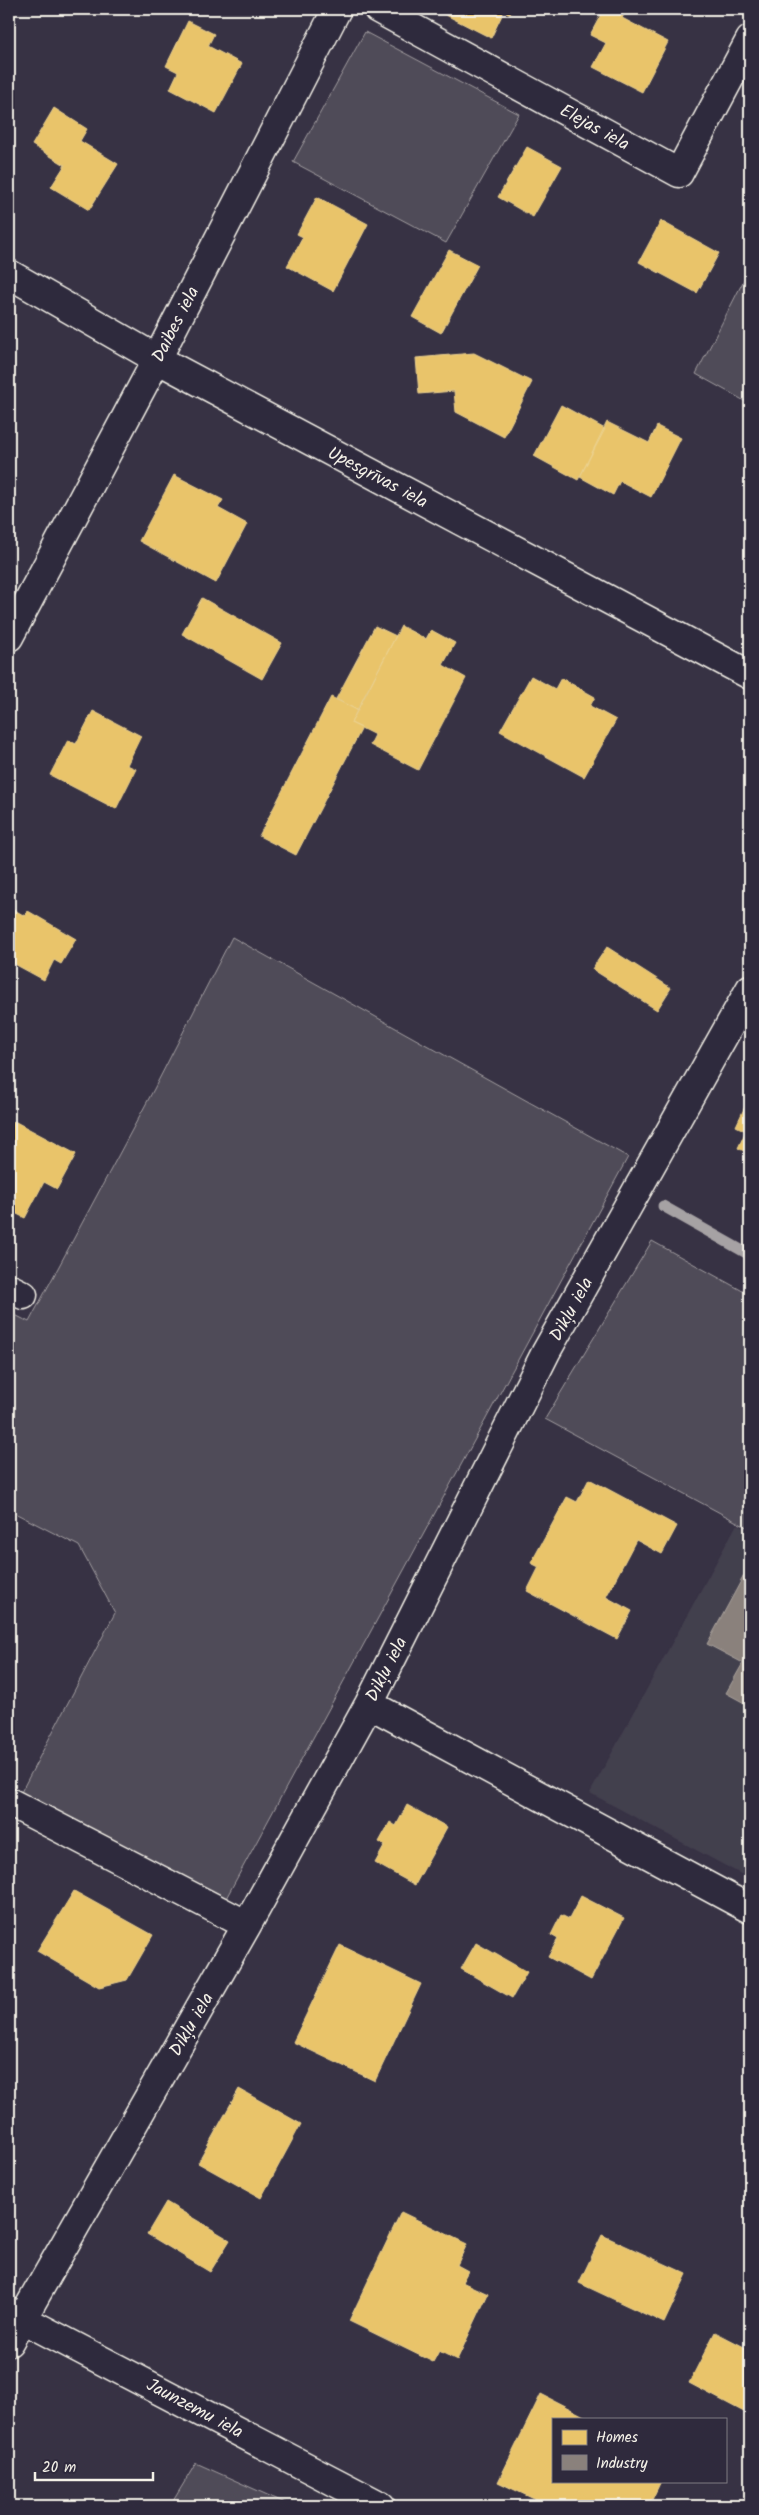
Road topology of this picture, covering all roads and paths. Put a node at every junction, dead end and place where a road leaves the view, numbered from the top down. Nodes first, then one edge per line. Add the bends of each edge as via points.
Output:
1 (337, 9) edge
2 (378, 9) edge
3 (750, 40) edge
4 (9, 274) edge
5 (157, 359) junction
6 (9, 637) edge
7 (750, 675) edge
8 (750, 989) edge
9 (369, 1704) junction
10 (9, 1802) edge
11 (750, 1909) edge
12 (247, 1926) junction
13 (13, 2325) edge
14 (381, 2506) edge

1 - 5 street, Daibes iela
2 - 3 street, Elejas iela via 679,173
4 - 5 street, Upesgrīvas iela
5 - 6 street, Daibes iela
5 - 7 street, Upesgrīvas iela
8 - 9 street, Dikļu iela via 546,1352
9 - 11 street
9 - 12 street, Dikļu iela
10 - 12 street
12 - 13 street, Dikļu iela
13 - 14 street, Jaunzemu iela via 76,2345

